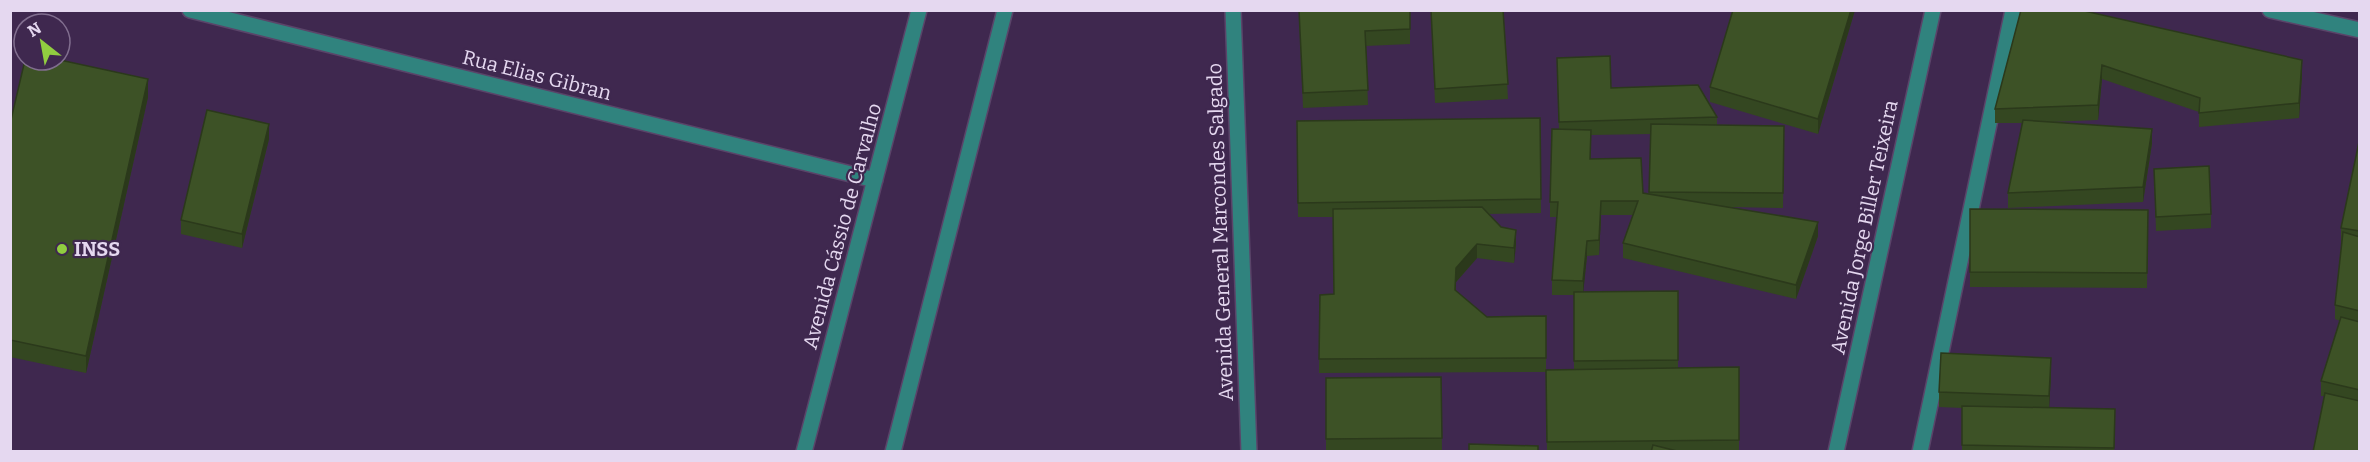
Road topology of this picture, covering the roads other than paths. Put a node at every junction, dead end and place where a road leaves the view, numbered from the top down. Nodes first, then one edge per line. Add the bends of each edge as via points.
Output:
1 (190, 10) edge
2 (919, 10) edge
3 (1005, 10) edge
4 (1233, 10) edge
5 (1933, 10) edge
6 (2013, 10) edge
7 (2270, 10) edge
8 (2360, 30) edge
9 (875, 180) junction
10 (804, 452) edge
11 (893, 452) edge
12 (1249, 452) edge
13 (1836, 452) edge
14 (1920, 452) edge

1 - 9 street, Rua Elias Gibran
2 - 9 street, Avenida Cássio de Carvalho
3 - 11 street
4 - 12 street, Avenida General Marcondes Salgado
5 - 13 street, Avenida Jorge Biller Teixeira
6 - 14 street
7 - 8 street
9 - 10 street, Avenida Cássio de Carvalho

